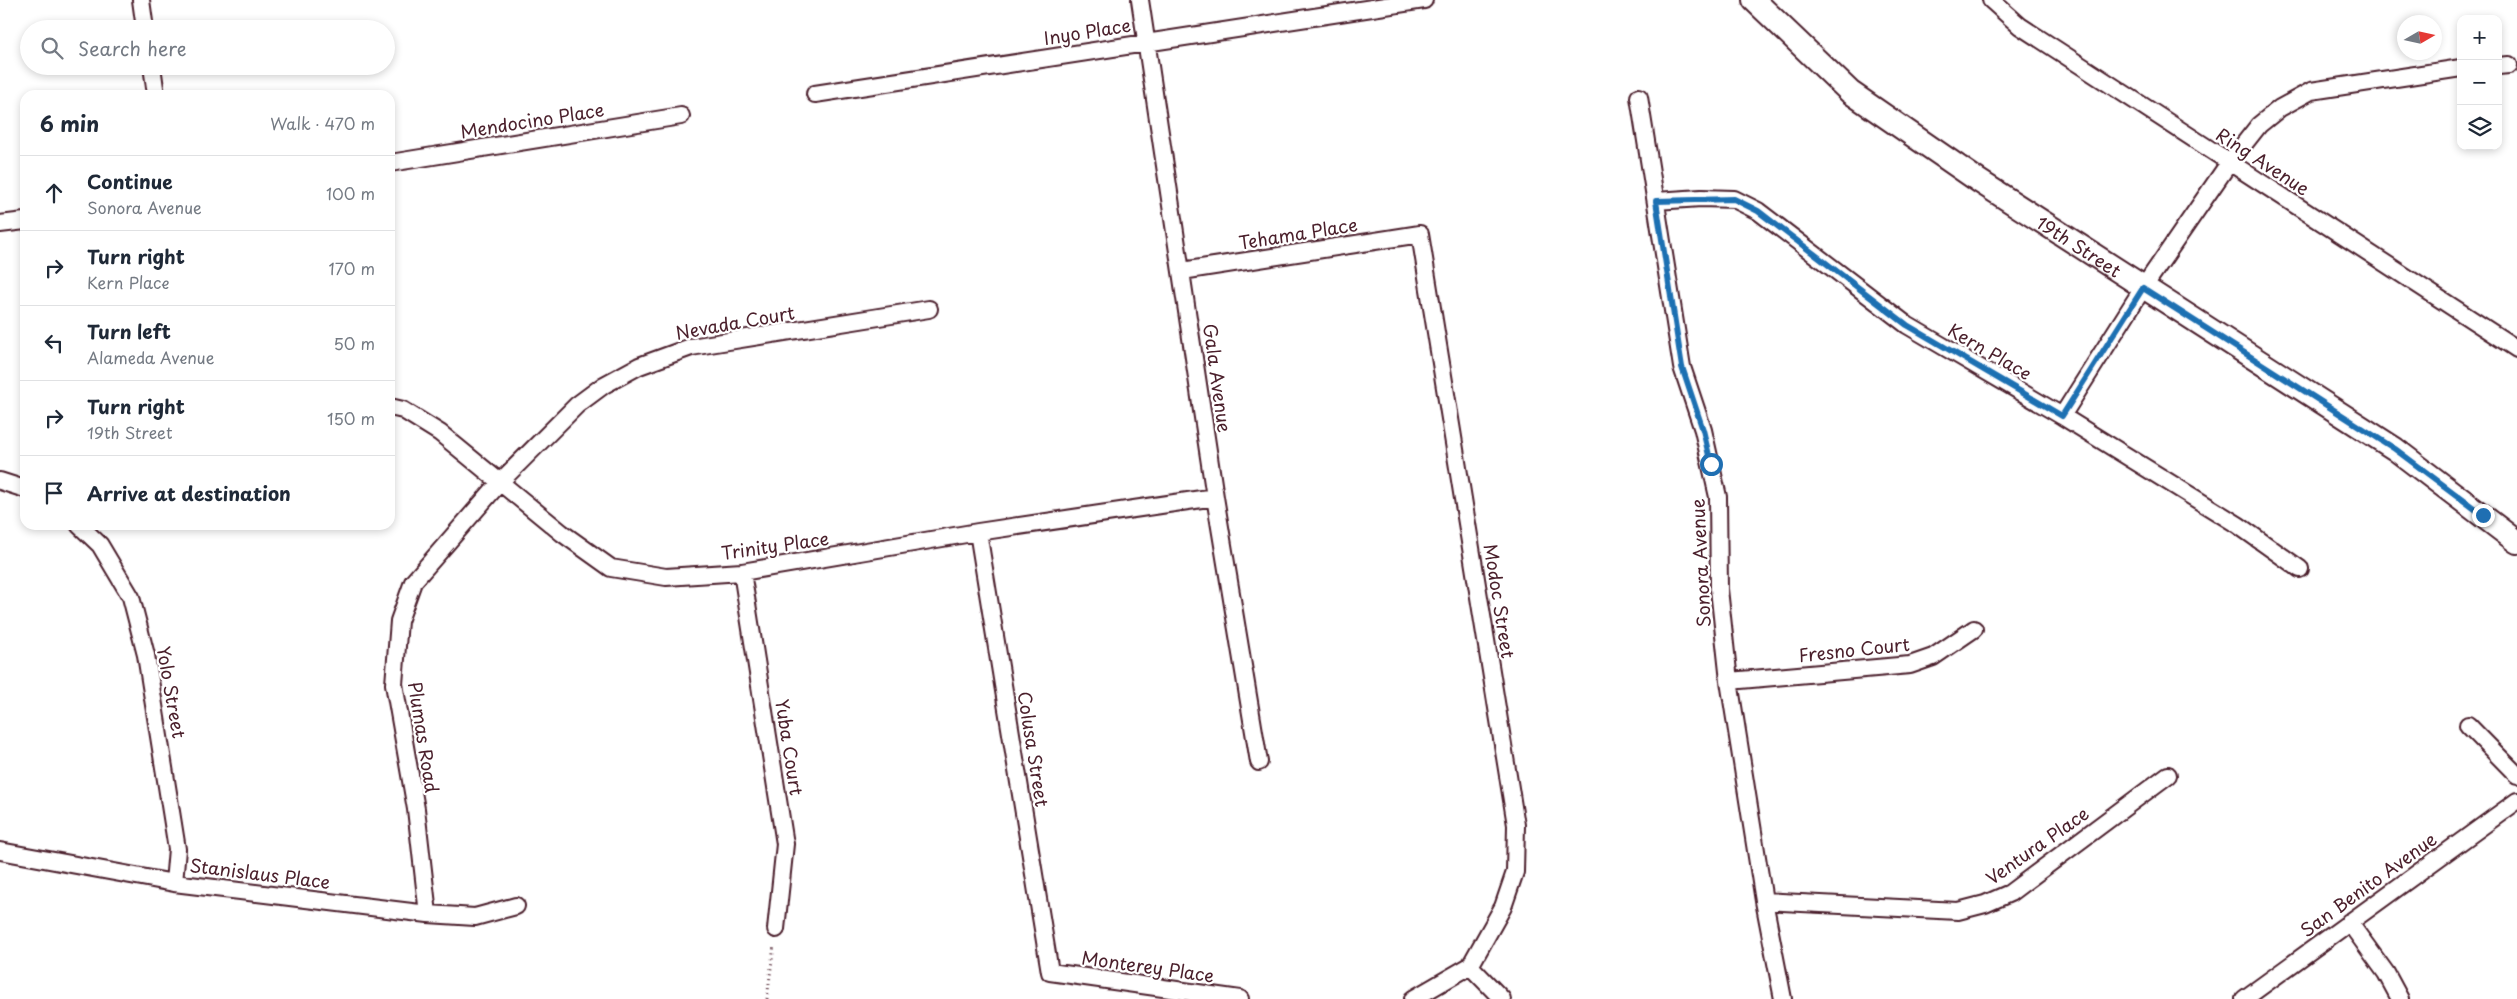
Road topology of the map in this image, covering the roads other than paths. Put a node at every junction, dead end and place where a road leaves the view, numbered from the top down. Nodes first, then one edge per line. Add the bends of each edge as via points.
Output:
1 (141, 0) edge
2 (1140, 0) edge
3 (1424, 0) edge
4 (1754, 0) edge
5 (1991, 0) edge
6 (144, 20) edge
7 (1147, 42) junction
8 (2457, 69) edge
9 (153, 75) edge
10 (155, 90) edge
11 (815, 94) dead end
12 (1639, 97) dead end
13 (681, 116) dead end
14 (395, 162) edge
15 (2229, 163) junction
16 (1656, 201) junction
17 (20, 221) edge
18 (0, 224) edge
19 (1420, 234) joint
20 (1182, 271) junction
21 (2143, 288) junction
22 (930, 309) dead end
23 (2517, 349) edge
24 (395, 408) edge
25 (2062, 416) junction
26 (0, 481) edge
27 (500, 481) junction
28 (20, 487) edge
29 (1215, 497) junction
30 (84, 530) edge
31 (978, 532) junction
32 (2517, 542) edge
33 (2300, 569) dead end
34 (742, 572) junction
35 (1974, 629) dead end
36 (1729, 681) junction
37 (2468, 725) dead end
38 (1259, 762) dead end
39 (2168, 775) dead end
40 (2517, 775) edge
41 (2517, 801) edge
42 (0, 851) edge
43 (174, 883) junction
44 (1764, 901) junction
45 (516, 906) dead end
46 (428, 914) junction
47 (2349, 922) junction
48 (776, 929) road end
49 (1470, 966) junction
50 (1050, 972) joint
51 (1240, 999) edge
52 (1413, 999) edge
53 (1502, 999) edge
54 (1784, 999) edge
55 (2244, 999) edge
56 (2400, 999) edge

1 - 6 street
2 - 7 street, Gala Avenue
3 - 7 street, Inyo Place
4 - 21 street, 19th Street via 1850,92
5 - 15 street, Ring Avenue via 2020,26
7 - 11 street, Inyo Place
7 - 20 street, Gala Avenue
8 - 15 street via 2311,90 2259,125
9 - 10 street
12 - 16 street, Sonora Avenue
13 - 14 street, Mendocino Place
15 - 21 street
15 - 23 street, Ring Avenue
16 - 25 street, Kern Place via 1734,199 1758,211 1907,325
16 - 36 street, Sonora Avenue via 1682,367 1703,430 1718,497 1719,589
17 - 18 street
19 - 20 street, Tehama Place
19 - 49 street, Modoc Street via 1516,825 1515,872 1503,907
20 - 29 street, Gala Avenue
21 - 25 street
21 - 32 street, 19th Street via 2395,449
22 - 27 street, Nevada Court via 691,347 664,356 604,385 577,405
24 - 27 street, Trinity Place via 440,433
25 - 33 street, Kern Place via 2238,525
26 - 28 street
27 - 34 street, Trinity Place via 562,534 611,568 666,577
27 - 46 street, Plumas Road via 413,582 399,621 394,684 416,809
29 - 31 street, Trinity Place
29 - 38 street, Gala Avenue
30 - 43 street, Yolo Street via 100,545 131,597 144,645 177,849
31 - 34 street, Trinity Place
31 - 50 street, Colusa Street
34 - 48 street, Yuba Court via 785,844
35 - 36 street, Fresno Court via 1933,658 1910,666
36 - 44 street, Sonora Avenue
37 - 40 street
39 - 44 street, Ventura Place via 2010,893 1985,904 1958,910
41 - 47 street, San Benito Avenue
42 - 43 street, Stanislaus Place
43 - 46 street, Stanislaus Place
44 - 54 street, Sonora Avenue
45 - 46 street, Stanislaus Place via 475,917
47 - 55 street, San Benito Avenue
47 - 56 street via 2386,973
49 - 52 street
49 - 53 street
50 - 51 street, Monterey Place

